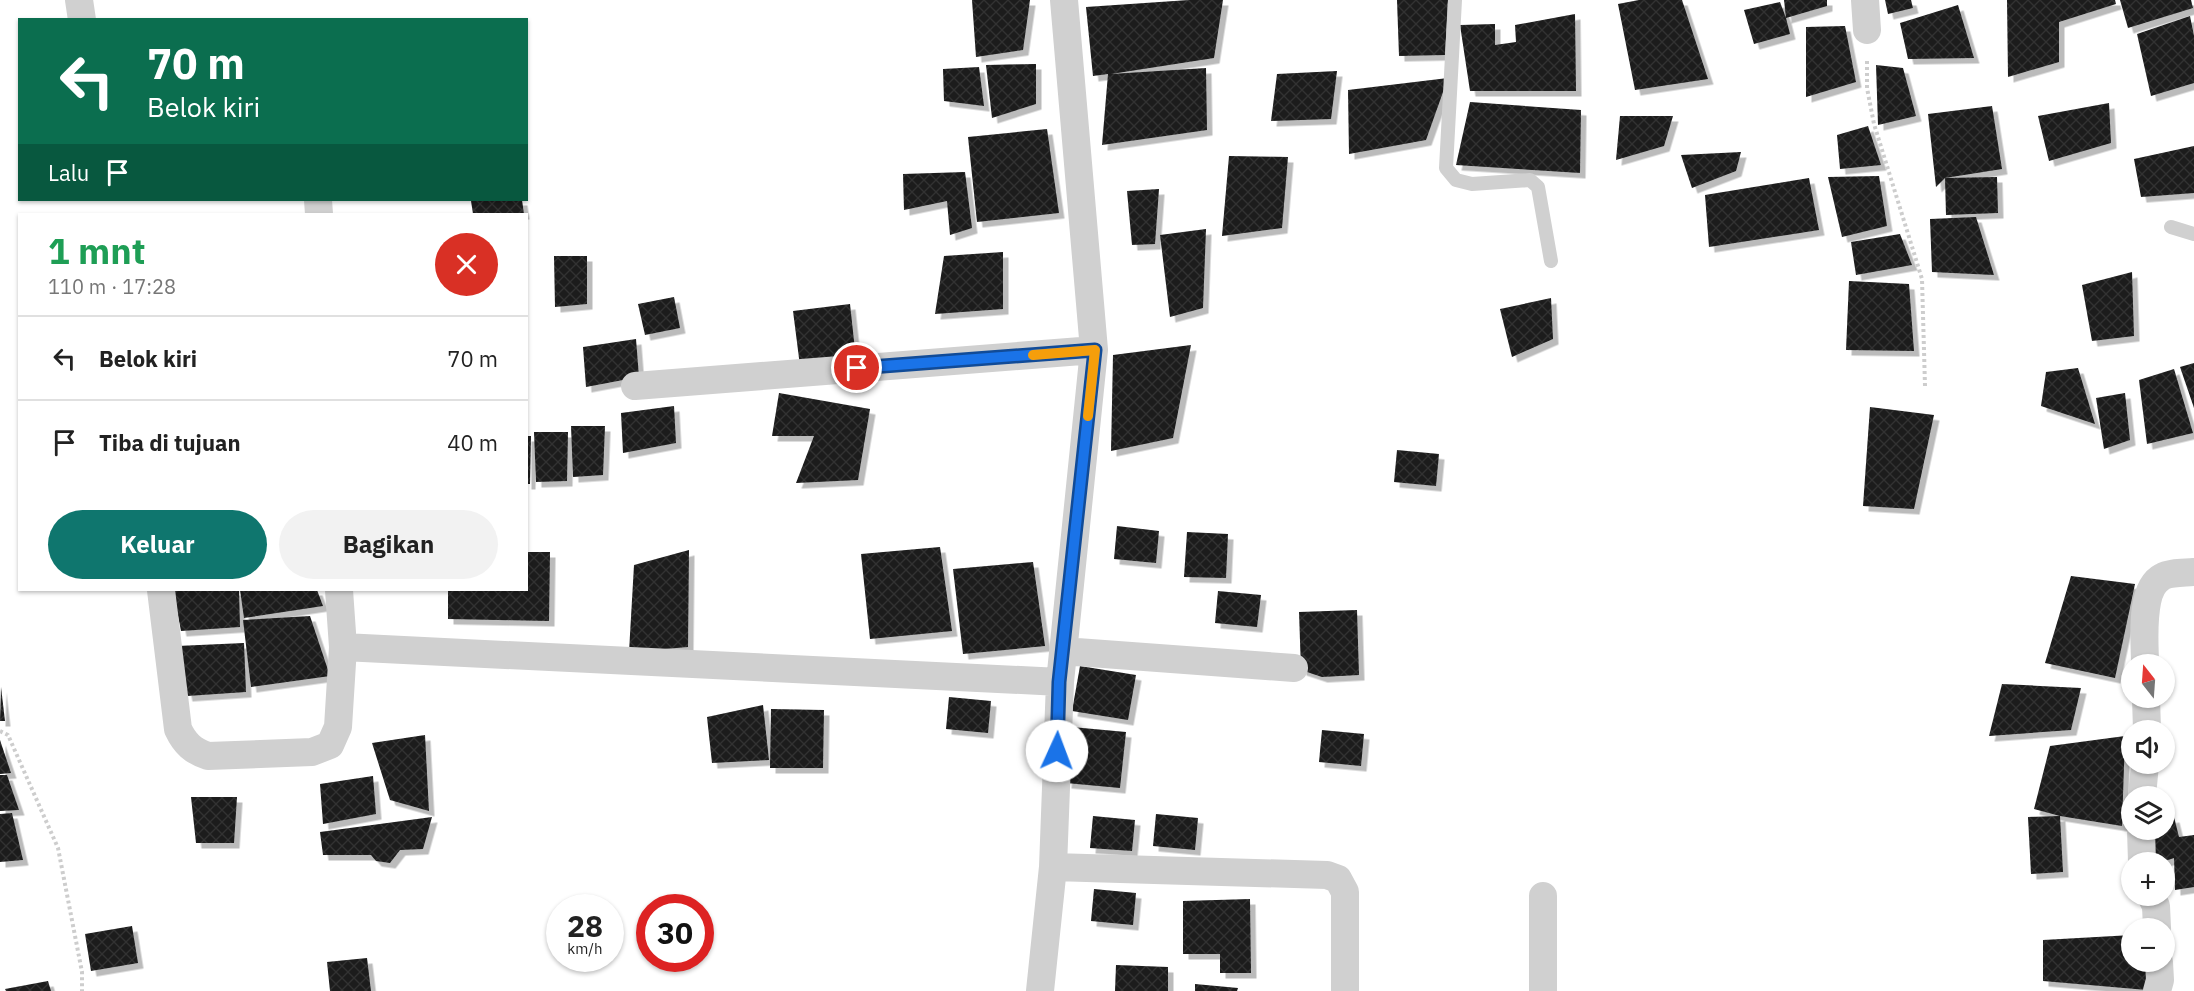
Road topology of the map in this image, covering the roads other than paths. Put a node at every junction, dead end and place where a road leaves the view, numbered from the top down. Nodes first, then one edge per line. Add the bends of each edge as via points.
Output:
1 (79, 0) edge
2 (1064, 0) edge
3 (1455, 0) edge
4 (1865, 0) edge
5 (82, 18) edge
6 (1867, 30) road end
7 (2171, 227) dead end
8 (2194, 234) edge
9 (1551, 261) dead end
10 (1095, 350) junction
11 (635, 386) dead end
12 (2194, 572) edge
13 (160, 591) edge
14 (339, 591) edge
15 (343, 647) junction
16 (1063, 651) junction
17 (2145, 654) edge
18 (1294, 668) dead end
19 (1059, 682) junction
20 (1053, 867) junction
21 (1543, 896) dead end
22 (2160, 972) edge
23 (1040, 991) edge
24 (1345, 991) edge
25 (1543, 991) edge
26 (2157, 991) edge

1 - 5 street
2 - 10 street
3 - 9 lane via 1446,168 1456,180 1472,184 1530,180 1538,188
4 - 6 street
7 - 8 lane
10 - 11 street
10 - 16 street
12 - 17 street via 2162,576 2150,587
13 - 15 street via 178,729 196,752 208,756 312,752 330,745 338,727
14 - 15 street
15 - 19 street
16 - 18 street
16 - 19 street
19 - 20 street
20 - 23 street
20 - 24 street via 1327,875 1338,879 1345,892
21 - 25 street
22 - 26 street

